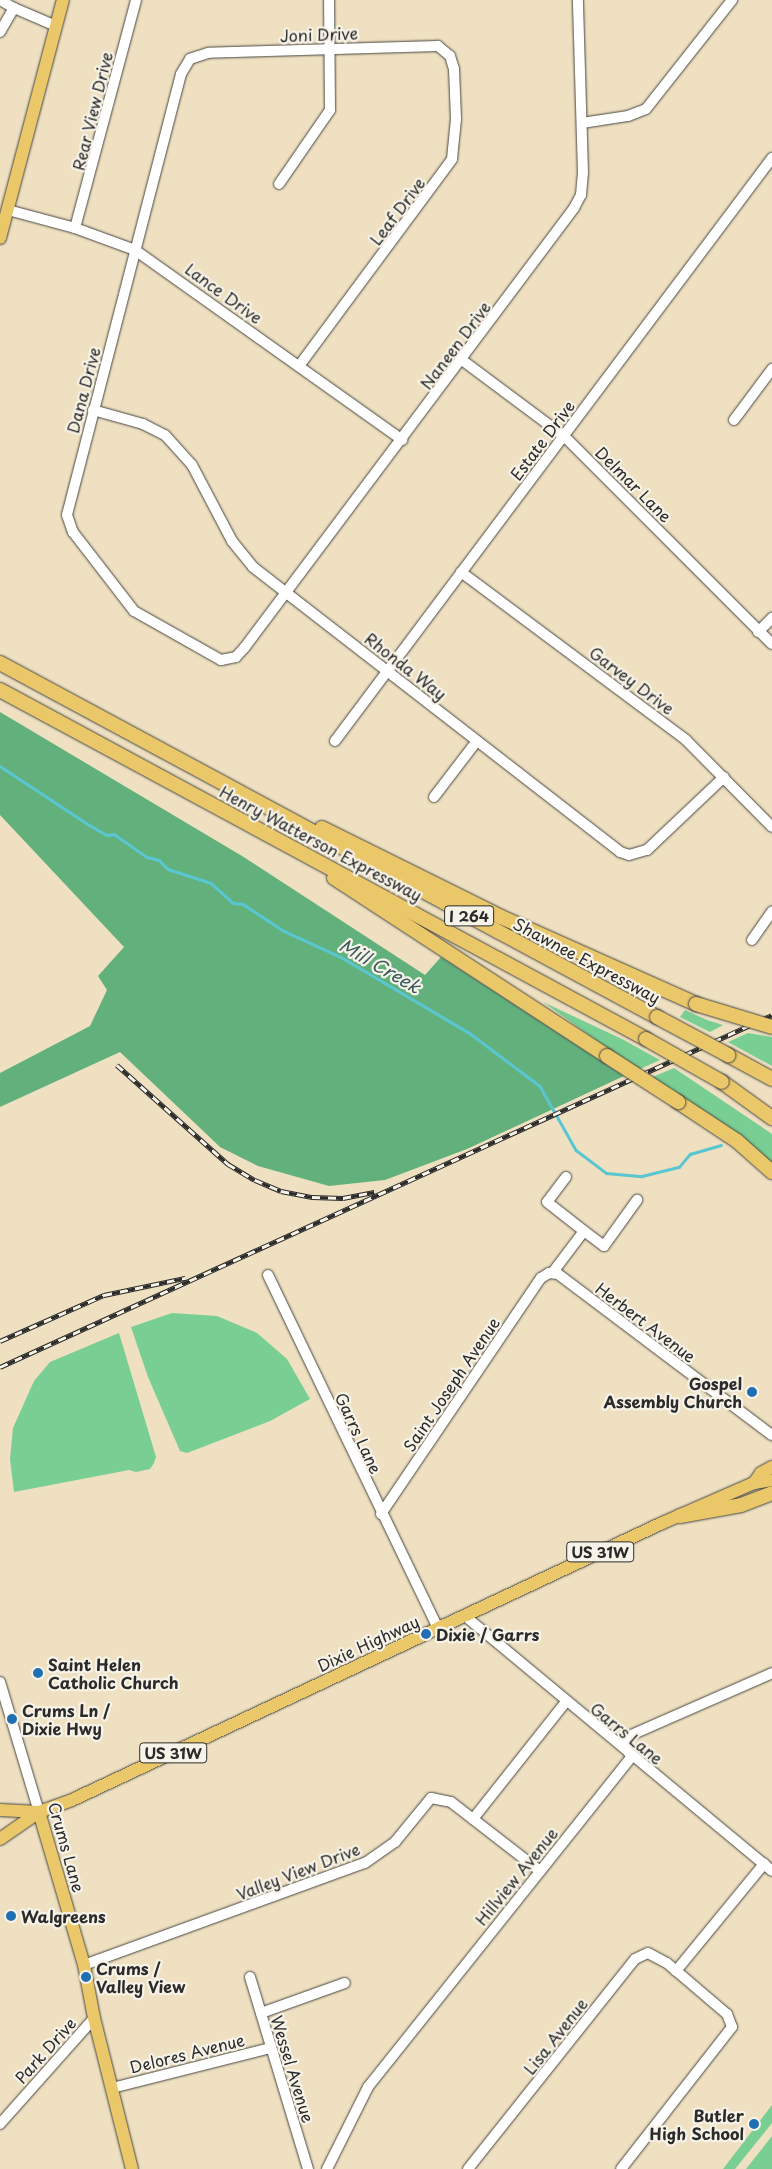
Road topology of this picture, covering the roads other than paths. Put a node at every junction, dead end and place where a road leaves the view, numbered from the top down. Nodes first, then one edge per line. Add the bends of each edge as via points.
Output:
1 (0, 0) edge
2 (63, 0) edge
3 (136, 0) edge
4 (329, 0) edge
5 (578, 0) edge
6 (732, 0) edge
7 (14, 8) junction
8 (56, 26) junction
9 (0, 32) edge
10 (331, 48) junction
11 (448, 53) joint
12 (190, 59) joint
13 (582, 123) junction
14 (772, 158) edge
15 (279, 184) dead end
16 (8, 210) junction
17 (75, 228) junction
18 (0, 238) edge
19 (135, 250) junction
20 (462, 360) junction
21 (299, 366) junction
22 (772, 369) edge
23 (93, 410) junction
24 (734, 420) dead end
25 (564, 436) junction
26 (402, 440) junction
27 (461, 572) junction
28 (286, 593) junction
29 (772, 618) edge
30 (758, 632) junction
31 (772, 644) edge
32 (226, 660) joint
33 (0, 662) edge
34 (388, 669) junction
35 (0, 690) edge
36 (335, 740) dead end
37 (476, 742) junction
38 (724, 777) junction
39 (434, 797) dead end
40 (282, 813) junction
41 (772, 826) edge
42 (299, 852) junction
43 (772, 911) edge
44 (752, 940) dead end
45 (772, 1027) edge
46 (772, 1079) edge
47 (754, 1104) junction
48 (772, 1114) edge
49 (772, 1118) edge
50 (772, 1172) edge
51 (566, 1177) dead end
52 (637, 1200) dead end
53 (584, 1231) junction
54 (551, 1272) junction
55 (268, 1275) dead end
56 (772, 1435) edge
57 (772, 1468) edge
58 (772, 1480) edge
59 (754, 1483) junction
60 (772, 1493) edge
61 (381, 1514) junction
62 (680, 1516) junction
63 (464, 1616) junction
64 (438, 1629) junction
65 (772, 1673) edge
66 (0, 1682) edge
67 (565, 1703) junction
68 (631, 1757) junction
69 (0, 1810) edge
70 (39, 1812) junction
71 (473, 1819) junction
72 (0, 1838) edge
73 (764, 1864) junction
74 (540, 1871) junction
75 (772, 1871) edge
76 (84, 1964) junction
77 (676, 1971) junction
78 (250, 1977) dead end
79 (345, 1983) dead end
80 (261, 2013) junction
81 (94, 2018) junction
82 (270, 2048) junction
83 (112, 2088) junction
84 (0, 2124) edge
85 (132, 2169) edge
86 (308, 2169) edge
87 (327, 2169) edge
88 (468, 2169) edge
89 (621, 2169) edge

1 - 7 street
2 - 8 main road
3 - 17 street, Rear View Drive
4 - 10 street
5 - 13 street, Naneen Drive
6 - 13 street via 646,108 628,116
7 - 8 street
7 - 9 street
8 - 16 main road
10 - 11 street, Joni Drive via 430,45
10 - 12 street, Joni Drive via 208,53
10 - 15 street via 330,110
11 - 21 street, Leaf Drive via 454,69 456,120 452,159
12 - 19 street, Dana Drive via 180,74
13 - 20 street, Naneen Drive via 583,186 574,208
14 - 25 street, Estate Drive
16 - 17 street, Lance Drive
16 - 18 main road
17 - 19 street, Lance Drive
19 - 21 street, Lance Drive
19 - 23 street, Dana Drive
20 - 25 street, Delmar Lane
20 - 26 street, Naneen Drive
21 - 26 street, Lance Drive
22 - 24 street
23 - 28 street, Rhonda Way via 143,424 175,444 196,472 238,550
23 - 32 street, Dana Drive via 69,506 70,528 141,617 205,653
25 - 27 street, Estate Drive
25 - 30 street, Delmar Lane
26 - 28 street, Naneen Drive
27 - 34 street, Estate Drive
27 - 38 street, Garvey Drive via 665,723
28 - 32 street, Naneen Drive via 240,653
28 - 34 street, Rhonda Way
29 - 30 street
30 - 31 street, Delmar Lane
33 - 40 highway, Henry Watterson Expressway / I 264
34 - 36 street, Estate Drive
34 - 37 street, Rhonda Way
35 - 42 highway, Henry Watterson Expressway / I 264
37 - 38 street, Rhonda Way via 617,850 629,855 647,850 660,841
37 - 39 street
38 - 41 street, Garvey Drive
40 - 45 highway, bridge via 344,836 501,917 696,1004
40 - 46 highway, Shawnee Expressway / I 264, bridge
42 - 47 highway, Henry Watterson Expressway / I 264, bridge via 646,1039
42 - 50 highway, bridge via 351,891 737,1141
43 - 44 street
47 - 48 highway
47 - 49 highway, I 264
51 - 53 street via 547,1202
52 - 53 street via 604,1246
53 - 54 street, Saint Joseph Avenue
54 - 56 street, Herbert Avenue
54 - 61 street, Saint Joseph Avenue via 541,1278
55 - 61 street, Garrs Lane
57 - 59 main road, Dixie Highway / US 31W via 760,1473
58 - 59 main road, Dixie Highway / US 31W
59 - 62 main road, Dixie Highway / US 31W
60 - 62 highway via 741,1505
61 - 64 street, Garrs Lane
62 - 63 main road, Dixie Highway / US 31W
63 - 64 main road, Dixie Highway / US 31W
63 - 67 street, Garrs Lane
64 - 70 main road, Dixie Highway / US 31W via 81,1796
65 - 68 street via 622,1739
66 - 70 street, Crums Lane
67 - 68 street, Garrs Lane
67 - 71 street
68 - 73 street, Garrs Lane
68 - 74 street, Hillview Avenue
69 - 70 main road
70 - 72 main road, Dixie Highway / US 31W
70 - 76 main road, Crums Lane
71 - 74 street, Valley View Drive
71 - 76 street, Valley View Drive via 451,1802 431,1798 395,1842 365,1863
73 - 75 street, Garrs Lane
73 - 77 street
74 - 87 street, Hillview Avenue via 368,2087
76 - 81 main road, Crums Lane
77 - 88 street, Lisa Avenue via 648,1954 635,1959
77 - 89 street via 727,2014 732,2027
78 - 80 street, Wessel Avenue
79 - 80 street
80 - 82 street, Wessel Avenue
81 - 83 main road, Crums Lane
81 - 84 street, Park Drive
82 - 83 street, Delores Avenue
82 - 86 street, Wessel Avenue
83 - 85 main road, Crums Lane

